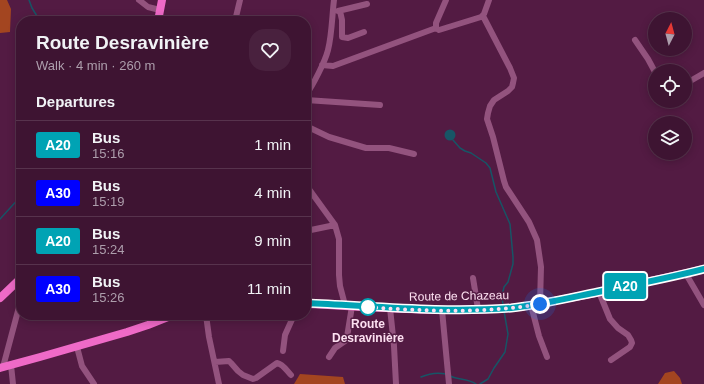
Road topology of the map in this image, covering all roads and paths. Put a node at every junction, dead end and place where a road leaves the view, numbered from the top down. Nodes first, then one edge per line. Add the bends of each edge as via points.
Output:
1 (139, 0) edge
2 (162, 0) edge
3 (240, 0) edge
4 (334, 0) edge
5 (446, 0) edge
6 (489, 0) edge
7 (367, 4) dead end
8 (160, 10) junction
9 (340, 11) junction
10 (332, 12) junction
11 (159, 16) edge
12 (236, 16) edge
13 (483, 16) junction
14 (436, 26) junction
15 (364, 32) dead end
16 (635, 40) dead end
17 (651, 64) edge
18 (322, 65) junction
19 (704, 73) edge
20 (692, 80) edge
21 (311, 88) edge
22 (311, 100) edge
23 (380, 105) dead end
24 (311, 128) edge
25 (414, 154) dead end
26 (311, 192) edge
27 (335, 225) junction
28 (311, 229) edge
29 (704, 269) edge
30 (686, 274) junction
31 (473, 278) dead end
32 (16, 283) edge
33 (599, 292) junction
34 (0, 298) edge
35 (311, 304) edge
36 (540, 304) junction
37 (531, 305) junction
38 (704, 305) edge
39 (349, 306) junction
40 (390, 308) junction
41 (478, 309) junction
42 (442, 310) junction
43 (17, 320) edge
44 (160, 320) edge
45 (207, 320) edge
46 (292, 320) edge
47 (77, 347) junction
48 (283, 351) dead end
49 (329, 357) dead end
50 (547, 357) dead end
51 (611, 360) dead end
52 (215, 362) junction
53 (4, 367) edge
54 (291, 375) dead end
55 (12, 384) edge
56 (94, 384) edge
57 (219, 384) edge
58 (396, 384) edge
59 (449, 384) edge

1 - 8 street via 146,6
2 - 8 main road
3 - 12 street
4 - 10 street
5 - 14 street
6 - 13 street
7 - 9 street
8 - 11 main road
9 - 10 street
9 - 15 street via 342,37 348,38
10 - 18 street via 328,50
13 - 14 street via 439,30
13 - 36 street via 514,78 512,87 490,106 487,119 506,187 529,222 537,240 541,267
14 - 18 street via 333,66
16 - 17 street
18 - 21 street
19 - 20 street
22 - 23 street
24 - 25 street via 329,137 366,148 395,149
26 - 27 street
27 - 28 street
27 - 39 street via 340,239 340,286
29 - 30 main road, Route de Chazeau
30 - 33 main road, Route de Chazeau
30 - 38 street
31 - 41 street
32 - 34 main road
33 - 36 main road, Route de Chazeau
33 - 51 street via 610,319 631,340 630,347
35 - 39 main road, Route de Chazeau
36 - 37 main road, Route de Chazeau
37 - 41 main road, Route de Chazeau
37 - 50 street
39 - 40 main road, Route de Chazeau
39 - 49 street via 347,337
40 - 42 main road, Route de Chazeau
40 - 58 street
41 - 42 main road, Route de Chazeau
42 - 59 street
43 - 53 street
44 - 47 main road
45 - 52 street
46 - 48 street via 285,335
47 - 53 main road
47 - 56 street via 82,366
52 - 54 street via 229,361 243,375 253,379 277,363 282,364
52 - 57 street
53 - 55 street

